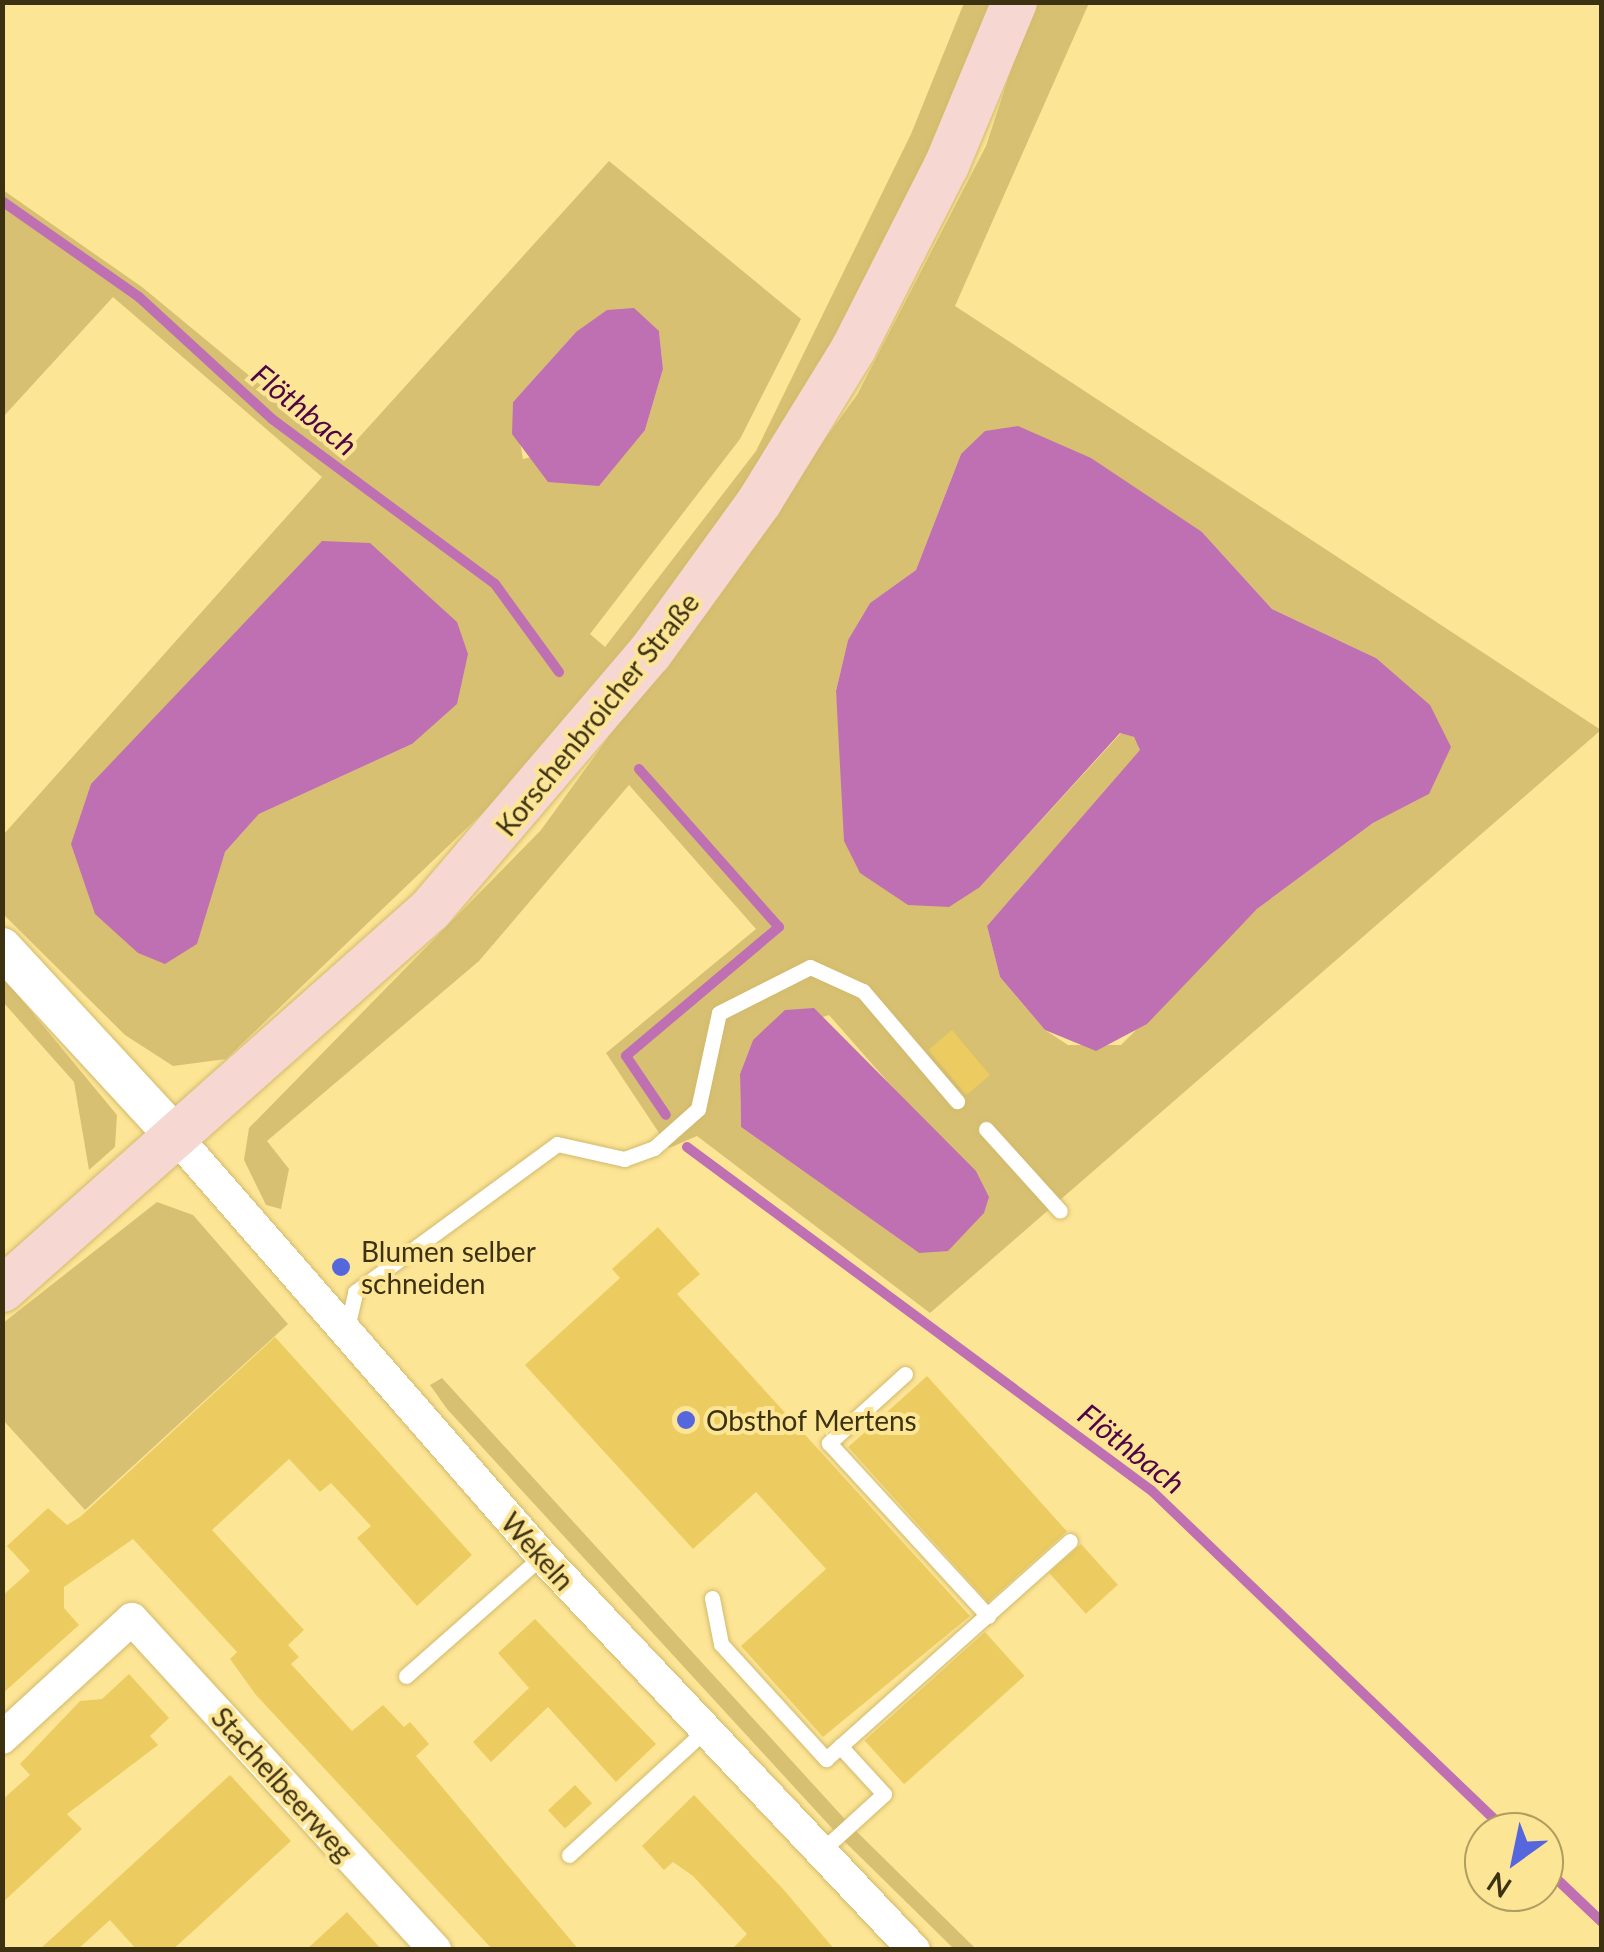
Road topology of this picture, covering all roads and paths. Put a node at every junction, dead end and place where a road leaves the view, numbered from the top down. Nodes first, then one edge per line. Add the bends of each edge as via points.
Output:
1 (1014, 2) edge
2 (2, 948) edge
3 (957, 1101) dead end
4 (986, 1129) dead end
5 (178, 1139) junction
6 (1060, 1211) dead end
7 (2, 1289) edge
8 (346, 1337) junction
9 (905, 1374) dead end
10 (1070, 1541) dead end
11 (542, 1556) junction
12 (712, 1598) dead end
13 (988, 1616) junction
14 (406, 1676) dead end
15 (703, 1732) junction
16 (2, 1738) edge
17 (840, 1746) junction
18 (569, 1854) dead end
19 (818, 1854) junction
20 (434, 1950) edge
21 (914, 1950) edge

1 - 5 main road, Korschenbroicher Straße via 866,325 680,613 476,863
2 - 5 street
3 - 8 lane via 863,991 810,967 719,1013 698,1109 654,1148 624,1159 557,1144 355,1292
4 - 6 lane
5 - 7 main road, Korschenbroicher Straße
5 - 8 street, Wekeln
8 - 11 street, Wekeln
9 - 13 lane via 828,1443
10 - 13 lane
11 - 14 lane
11 - 15 street, Wekeln
12 - 17 lane via 722,1644 826,1759
13 - 17 lane
15 - 18 lane
15 - 19 street, Wekeln
16 - 20 street, Stachelbeerweg via 132,1619
17 - 19 lane via 884,1794
19 - 21 street, Wekeln

